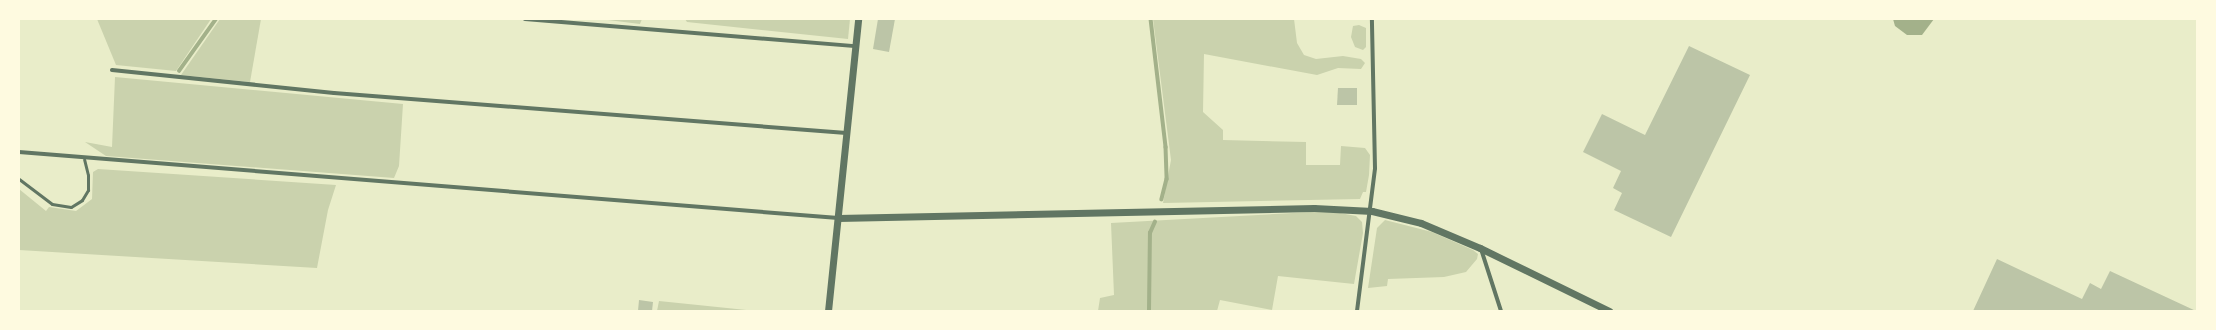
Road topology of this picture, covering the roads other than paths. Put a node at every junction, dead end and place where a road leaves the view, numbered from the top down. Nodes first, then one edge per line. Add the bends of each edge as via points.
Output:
1 (525, 19) edge
2 (858, 19) edge
3 (1372, 19) edge
4 (855, 46) junction
5 (112, 70) dead end
6 (846, 133) junction
7 (19, 152) edge
8 (84, 159) junction
9 (19, 179) edge
10 (1372, 211) junction
11 (838, 218) junction
12 (1480, 248) junction
13 (828, 311) edge
14 (1357, 311) edge
15 (1501, 311) edge
16 (1609, 311) edge

1 - 4 street
2 - 4 street
3 - 10 street via 1376,117
4 - 6 street
5 - 6 street via 334,93
6 - 11 street
7 - 8 street
8 - 9 lane via 88,190 82,200 71,206 52,204
8 - 11 street
10 - 11 street via 1290,208
10 - 12 street via 1421,223
10 - 14 street
11 - 13 street
12 - 15 street
12 - 16 street

